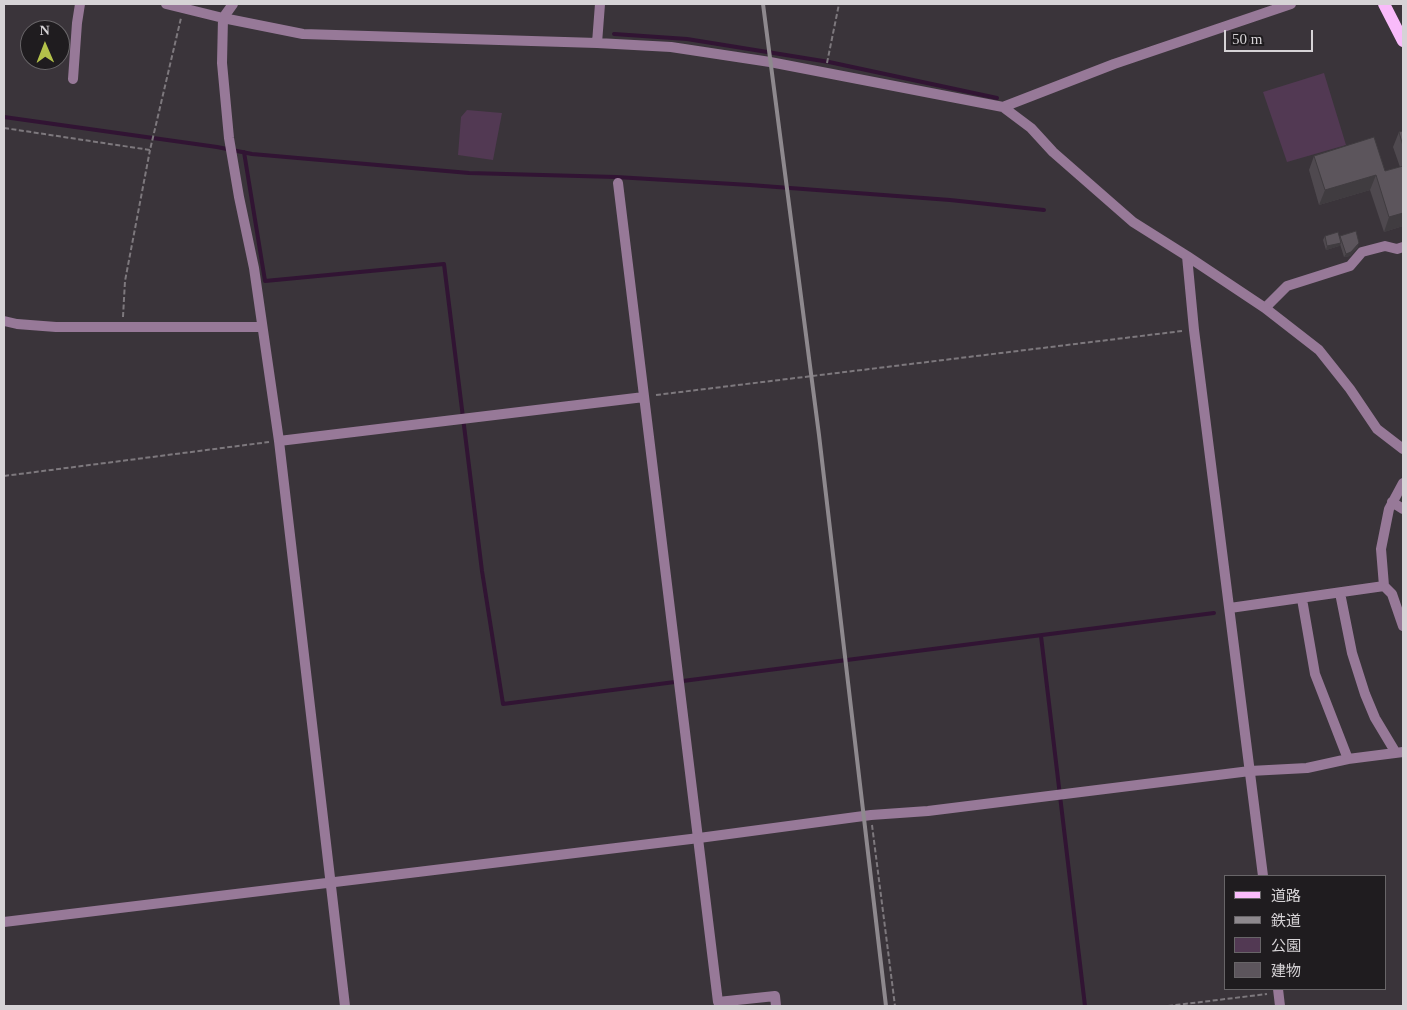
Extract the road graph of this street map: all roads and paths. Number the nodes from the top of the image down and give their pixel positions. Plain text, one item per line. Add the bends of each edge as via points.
1 (80, 4) edge
2 (166, 4) edge
3 (234, 4) edge
4 (600, 4) edge
5 (839, 4) edge
6 (1291, 4) edge
7 (1384, 4) edge
8 (183, 8) junction
9 (223, 18) junction
10 (1403, 41) edge
11 (597, 43) junction
12 (825, 73) junction
13 (73, 79) dead end
14 (1003, 106) junction
15 (4, 128) edge
16 (150, 150) junction
17 (618, 183) dead end
18 (1403, 247) edge
19 (1187, 256) junction
20 (1265, 308) junction
21 (4, 321) edge
22 (122, 327) junction
23 (261, 327) junction
24 (1194, 330) junction
25 (644, 397) junction
26 (279, 441) junction
27 (1403, 449) edge
28 (4, 476) edge
29 (1403, 483) edge
30 (1392, 502) junction
31 (1403, 509) edge
32 (1384, 586) junction
33 (1340, 593) junction
34 (1302, 599) junction
35 (1230, 608) junction
36 (1403, 626) edge
37 (1400, 752) edge
38 (1348, 759) junction
39 (1250, 770) junction
40 (871, 815) junction
41 (699, 838) junction
42 (1264, 875) edge
43 (330, 882) junction
44 (4, 922) edge
45 (1278, 991) edge
46 (345, 1006) edge
47 (776, 1006) edge
48 (896, 1006) edge
49 (1168, 1006) edge
50 (1280, 1006) edge

1 - 13 street
2 - 8 street
3 - 9 street
4 - 11 street
5 - 12 path
6 - 14 street via 1114,64
7 - 10 main road
8 - 9 street
8 - 16 path
9 - 11 street via 303,34
9 - 23 street via 222,63 229,138 254,268
11 - 12 street via 671,47
12 - 14 street
14 - 19 street via 1133,222
15 - 16 path
16 - 22 path via 125,281
17 - 25 street
18 - 20 street via 1385,246 1362,252 1350,266 1287,286
19 - 20 street
19 - 24 street
20 - 27 street via 1319,350 1377,429
21 - 22 street via 42,326
22 - 23 street
23 - 26 street
24 - 25 path
24 - 35 street
25 - 26 street
25 - 41 street
26 - 28 path
26 - 43 street
29 - 30 street
30 - 31 street
30 - 32 street via 1381,549
32 - 33 street
32 - 36 street via 1392,594
33 - 34 street
33 - 37 street via 1352,653 1365,694 1375,718
34 - 35 street
34 - 38 street via 1315,674
35 - 39 street
37 - 38 street
38 - 39 street via 1307,768
39 - 40 street via 928,811
39 - 42 street
40 - 41 street
40 - 48 path
41 - 43 street
41 - 47 street via 718,1002 775,996
43 - 44 street
43 - 46 street
45 - 49 path
45 - 50 street

